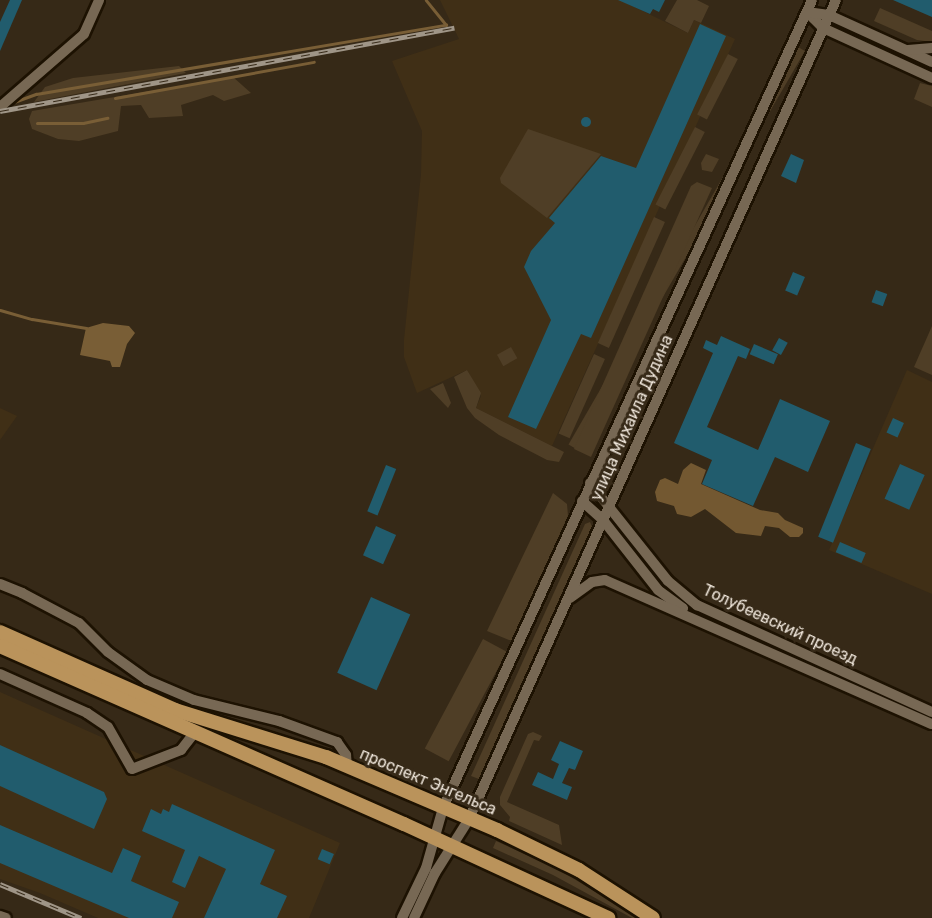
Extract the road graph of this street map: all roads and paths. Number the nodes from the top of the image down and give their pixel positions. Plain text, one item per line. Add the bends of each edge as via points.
1 (99, 0) edge
2 (812, 0) edge
3 (836, 0) edge
4 (807, 12) junction
5 (830, 15) junction
6 (823, 28) junction
7 (932, 48) edge
8 (906, 51) junction
9 (932, 62) edge
10 (932, 78) edge
11 (0, 107) edge
12 (590, 483) junction
13 (582, 501) junction
14 (609, 506) junction
15 (603, 520) junction
16 (0, 584) edge
17 (567, 600) junction
18 (706, 622) junction
19 (0, 632) edge
20 (0, 646) edge
21 (0, 674) edge
22 (932, 712) edge
23 (172, 715) junction
24 (932, 724) edge
25 (195, 732) junction
26 (347, 766) junction
27 (443, 808) junction
28 (469, 819) junction
29 (436, 839) junction
30 (451, 846) junction
31 (0, 916) edge
32 (6, 918) edge
33 (402, 918) edge
34 (414, 918) edge
35 (608, 918) edge
36 (653, 918) edge

1 - 11 street via 84,34
2 - 4 street, улица Михаила Дудина
3 - 5 street, улица Михаила Дудина
4 - 5 street
4 - 6 street
4 - 12 street, улица Михаила Дудина
5 - 6 street, улица Михаила Дудина
5 - 8 street
6 - 10 street
6 - 14 street, улица Михаила Дудина
7 - 8 street
8 - 9 street
12 - 13 street, улица Михаила Дудина
12 - 14 street, Толубеевский проезд
13 - 15 street, Толубеевский проезд
13 - 27 street, улица Михаила Дудина
14 - 15 street, улица Михаила Дудина
14 - 22 street, Толубеевский проезд via 668,581 698,605
15 - 17 street, улица Михаила Дудина
15 - 18 street, Толубеевский проезд via 658,590
16 - 26 street via 79,623 108,652 147,680 207,704 279,721 337,742 346,755
17 - 18 street, Толубеевский проезд via 592,582 605,580
17 - 28 street, улица Михаила Дудина
18 - 24 street, Толубеевский проезд
19 - 23 main road
20 - 23 main road
21 - 25 street via 87,713 108,727 132,769 181,750
23 - 25 main road
23 - 26 main road, проспект Энгельса
25 - 29 main road
26 - 27 main road, проспект Энгельса
27 - 28 main road, проспект Энгельса
27 - 29 street, улица Михаила Дудина
28 - 30 street, улица Михаила Дудина
28 - 36 main road, проспект Энгельса via 555,856
29 - 30 main road
29 - 33 street, улица Михаила Дудина
30 - 34 street, улица Михаила Дудина
30 - 35 main road
31 - 32 street

